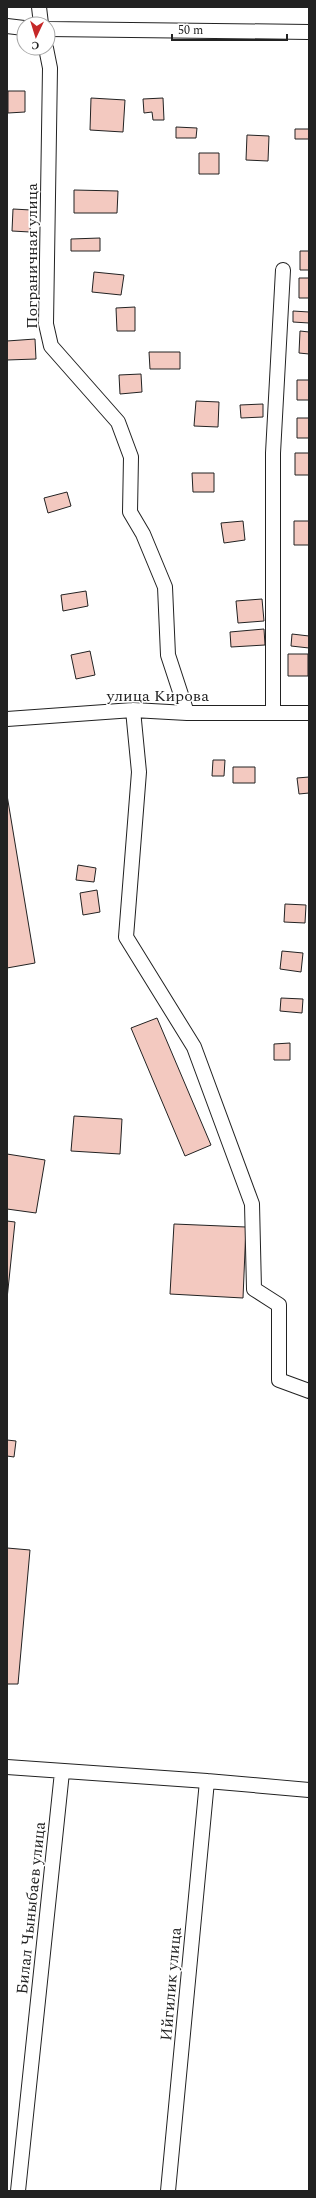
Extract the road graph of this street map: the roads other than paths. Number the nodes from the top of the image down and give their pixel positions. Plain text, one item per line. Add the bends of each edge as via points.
1 (56, 29) edge
2 (309, 32) edge
3 (48, 56) edge
4 (283, 270) dead end
5 (133, 710) junction
6 (187, 713) junction
7 (273, 713) junction
8 (309, 713) edge
9 (7, 719) edge
10 (309, 1391) edge
11 (7, 1767) edge
12 (62, 1772) junction
13 (207, 1781) junction
14 (309, 1790) edge
15 (18, 2191) edge
16 (168, 2191) edge

1 - 2 street
3 - 6 street, Пограничная улица via 50,68 46,324 51,346 118,422 131,457 130,512 143,534 165,587 168,655
4 - 7 street via 273,453
5 - 6 street, улица Кирова
5 - 9 street, улица Кирова
5 - 10 street via 139,772 126,937 194,1047 252,1204 254,1289 280,1305 279,1380
6 - 7 street, улица Кирова
7 - 8 street, улица Кирова
11 - 12 street
12 - 13 street
12 - 15 street, Билал Чыныбаев улица
13 - 14 street
13 - 16 street, Ийгилик улица

